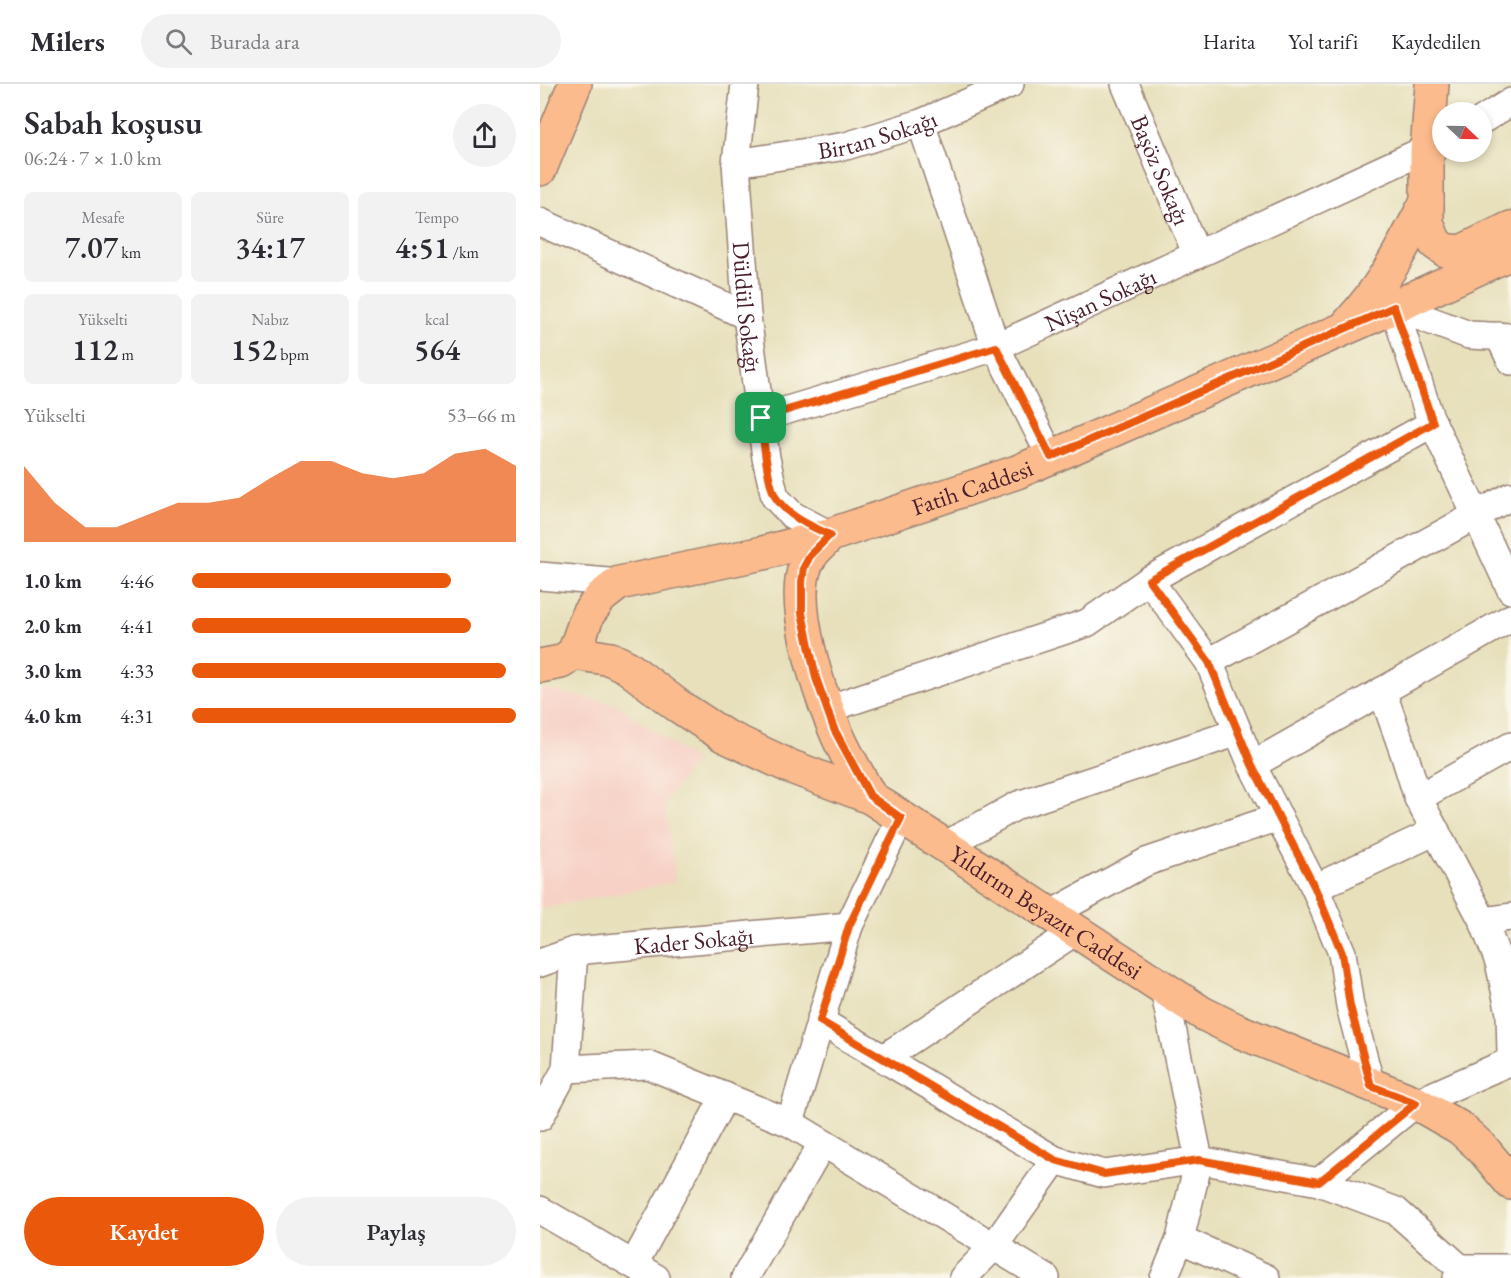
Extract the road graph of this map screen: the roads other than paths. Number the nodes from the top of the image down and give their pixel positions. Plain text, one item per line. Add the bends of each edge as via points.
1 (575, 84) edge
2 (745, 84) edge
3 (1010, 84) edge
4 (1125, 84) edge
5 (1432, 84) edge
6 (1433, 102) edge
7 (1511, 102) edge
8 (1492, 114) edge
9 (921, 123) junction
10 (1432, 147) edge
11 (1433, 162) edge
12 (736, 163) junction
13 (540, 169) edge
14 (1427, 201) junction
15 (540, 222) edge
16 (1511, 228) edge
17 (1461, 252) junction
18 (1511, 253) edge
19 (1197, 255) junction
20 (1394, 307) junction
21 (747, 316) junction
22 (1341, 330) junction
23 (1505, 337) edge
24 (996, 347) junction
25 (1511, 361) edge
26 (761, 418) junction
27 (1433, 423) junction
28 (1051, 457) junction
29 (1511, 496) edge
30 (1475, 516) junction
31 (830, 535) junction
32 (540, 576) edge
33 (1149, 580) junction
34 (619, 583) junction
35 (1511, 590) edge
36 (1511, 618) edge
37 (574, 652) junction
38 (1209, 662) junction
39 (540, 666) edge
40 (1382, 691) junction
41 (831, 719) junction
42 (1238, 732) junction
43 (1511, 746) edge
44 (1252, 765) junction
45 (789, 766) junction
46 (870, 796) junction
47 (1418, 798) junction
48 (1279, 817) junction
49 (901, 818) junction
50 (1436, 831) junction
51 (944, 846) junction
52 (1315, 888) junction
53 (1511, 916) edge
54 (1483, 921) junction
55 (1064, 922) junction
56 (849, 926) junction
57 (574, 951) junction
58 (540, 963) edge
59 (1164, 989) junction
60 (820, 1021) junction
61 (1511, 1054) edge
62 (885, 1057) junction
63 (1511, 1061) edge
64 (566, 1069) junction
65 (1371, 1086) junction
66 (724, 1096) junction
67 (1416, 1103) junction
68 (540, 1117) edge
69 (790, 1123) junction
70 (822, 1144) junction
71 (1055, 1160) junction
72 (1199, 1160) junction
73 (1319, 1182) junction
74 (1511, 1183) edge
75 (540, 1210) edge
76 (1180, 1239) junction
77 (994, 1246) junction
78 (1511, 1268) edge
79 (645, 1271) edge
80 (1459, 1273) edge
81 (745, 1278) edge
82 (963, 1278) edge
83 (1046, 1278) edge
84 (1164, 1278) edge
85 (1266, 1278) edge

1 - 13 main road
2 - 12 street, Düldül Sokağı
3 - 9 street, Birtan Sokağı
4 - 19 street, Başöz Sokağı
5 - 6 main road
7 - 8 street
9 - 12 street, Birtan Sokağı via 846,146
9 - 24 street
10 - 19 street, Nişan Sokağı
11 - 14 main road
12 - 21 street, Düldül Sokağı
14 - 17 main road via 1427,223 1436,243 1445,250
14 - 22 main road via 1387,275 1367,304
15 - 21 street
16 - 17 main road
17 - 20 main road via 1419,275
18 - 20 main road, Fatih Caddesi
19 - 24 street, Nişan Sokağı
20 - 22 main road, Fatih Caddesi
20 - 23 street via 1469,335
20 - 27 street
21 - 26 street, Düldül Sokağı
22 - 28 main road, Fatih Caddesi
23 - 25 street
24 - 26 street, Nişan Sokağı
24 - 28 street
26 - 31 street, Düldül Sokağı via 775,496 792,515
27 - 30 street
27 - 33 street
28 - 31 main road, Fatih Caddesi
29 - 30 street
30 - 35 street
30 - 38 street
31 - 34 main road, Fatih Caddesi
31 - 41 main road via 804,567 802,613 816,678
32 - 34 street, Fatih Caddesi
33 - 38 street
33 - 41 street via 1088,623
34 - 37 main road via 588,614
36 - 40 street
37 - 39 main road via 561,662
37 - 45 main road, Yıldırım Beyazıt Caddesi via 627,667 723,735
38 - 42 street
40 - 44 street
40 - 47 street
41 - 45 main road via 822,750
41 - 46 main road
42 - 44 street
42 - 51 street via 1018,806
43 - 47 street
44 - 48 street
45 - 46 main road, Yıldırım Beyazıt Caddesi
46 - 49 main road, Yıldırım Beyazıt Caddesi
47 - 50 street
48 - 52 street
48 - 55 street via 1146,862
49 - 51 main road, Yıldırım Beyazıt Caddesi
49 - 56 street
50 - 52 street
50 - 54 street
51 - 55 main road, Yıldırım Beyazıt Caddesi
52 - 65 street via 1342,953 1350,1006
53 - 54 street
54 - 61 street via 1499,962 1510,1013
55 - 59 main road, Yıldırım Beyazıt Caddesi
55 - 62 street
56 - 57 street, Kader Sokağı
56 - 60 street
57 - 58 street, Kader Sokağı
57 - 64 street
59 - 65 main road, Yıldırım Beyazıt Caddesi via 1236,1030
59 - 72 street
60 - 62 street
60 - 69 street
62 - 71 street
63 - 67 street
64 - 66 street via 648,1065
64 - 68 street
65 - 67 main road, Yıldırım Beyazıt Caddesi
66 - 69 street
66 - 79 street
67 - 73 street
67 - 74 main road, Yıldırım Beyazıt Caddesi via 1460,1128
69 - 70 street
70 - 77 street
70 - 81 street
71 - 72 street via 1104,1174
71 - 77 street
72 - 73 street
72 - 76 street
73 - 80 street via 1396,1211
75 - 79 street
76 - 84 street
76 - 85 street
77 - 82 street
77 - 83 street
78 - 80 street

